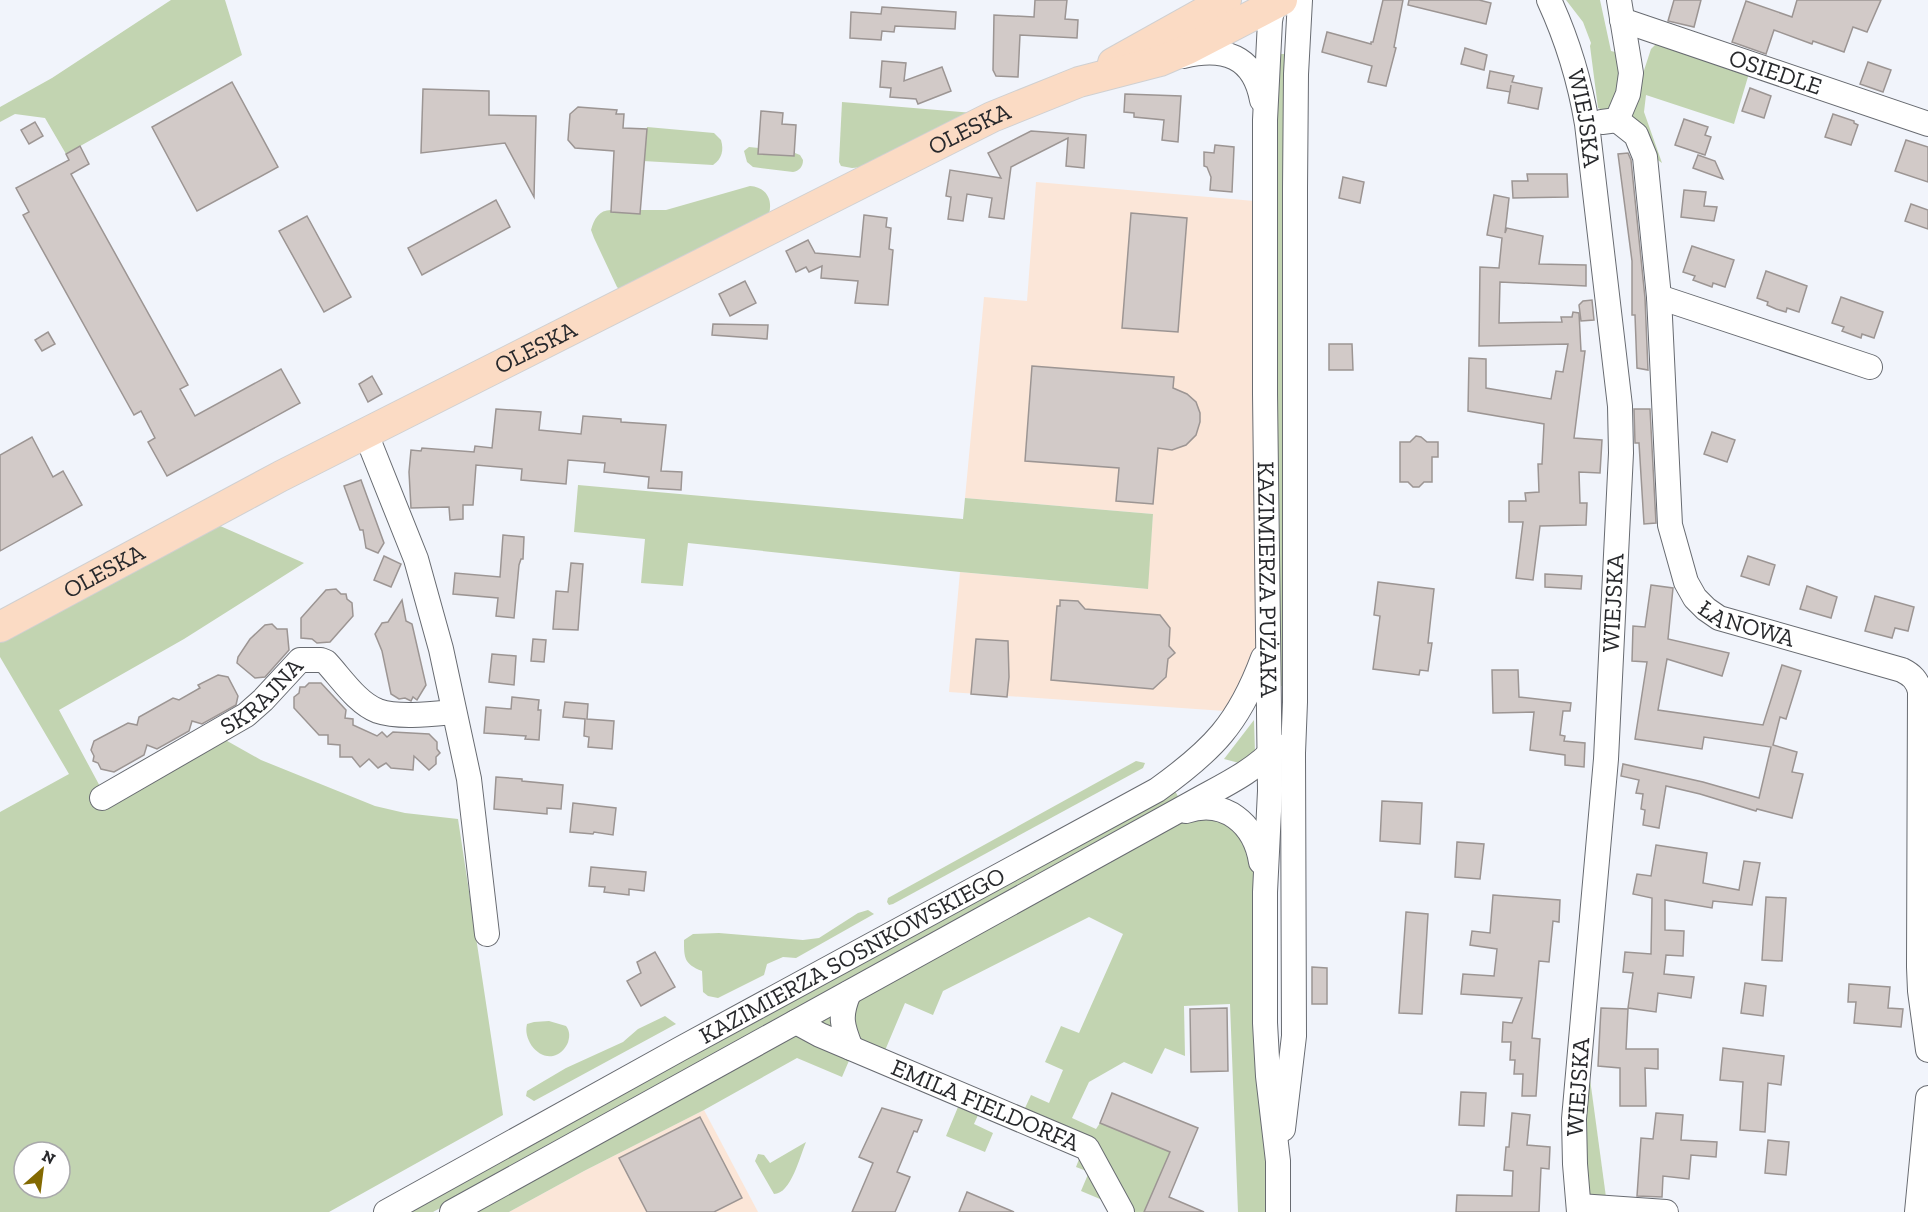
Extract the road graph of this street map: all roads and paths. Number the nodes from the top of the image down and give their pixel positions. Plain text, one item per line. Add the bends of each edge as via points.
1 (1226, 0) edge
2 (1549, 0) edge
3 (1282, 1) edge
4 (1621, 10) edge
5 (1160, 62) junction
6 (1079, 82) junction
7 (1265, 120) junction
8 (1617, 120) junction
9 (1587, 124) junction
10 (1928, 124) edge
11 (1659, 297) junction
12 (1870, 367) dead end
13 (366, 434) junction
14 (0, 627) edge
15 (1267, 647) junction
16 (1295, 702) junction
17 (453, 712) junction
18 (1269, 754) junction
19 (1248, 771) junction
20 (1270, 784) junction
21 (1157, 790) junction
22 (102, 798) dead end
23 (1167, 817) junction
24 (1293, 836) junction
25 (1265, 892) junction
26 (487, 934) dead end
27 (849, 993) junction
28 (796, 1022) junction
29 (851, 1048) junction
30 (1928, 1050) edge
31 (1928, 1098) edge
32 (1278, 1161) junction
33 (1579, 1209) edge
34 (386, 1212) edge
35 (452, 1212) edge
36 (1122, 1212) edge
37 (1278, 1212) edge
38 (1666, 1212) edge
39 (1917, 1212) edge

1 - 6 main road, OLESKA
2 - 9 street, WIEJSKA via 1570,56
3 - 5 main road, OLESKA
3 - 7 street, KAZIMIERZA PUŻAKA via 1269,29
3 - 16 street, KAZIMIERZA PUŻAKA via 1296,74
4 - 8 street, OSIEDLE via 1631,74
4 - 10 street, OSIEDLE
5 - 6 main road, OLESKA
5 - 7 street via 1199,52 1236,58 1255,77
6 - 13 main road, OLESKA via 992,117
7 - 15 street, KAZIMIERZA PUŻAKA
8 - 9 street
8 - 11 street, ŁANOWA via 1636,135 1645,157
9 - 33 street, WIEJSKA via 1620,406 1621,453 1606,759 1574,1119
11 - 12 street
11 - 30 street, ŁANOWA via 1670,525 1685,580 1695,598 1719,618 1902,670 1917,682 1919,967
13 - 14 main road, OLESKA
13 - 17 street via 416,559 441,649
15 - 18 street, KAZIMIERZA PUŻAKA
15 - 21 street, KAZIMIERZA SOSNKOWSKIEGO via 1250,693 1227,728 1208,751
16 - 18 street, KAZIMIERZA SOSNKOWSKIEGO via 1285,733
16 - 24 street, KAZIMIERZA PUŻAKA
17 - 22 street, SKRAJNA via 378,711 359,698 326,662 300,660 246,715
17 - 26 street via 469,779
18 - 19 street, KAZIMIERZA SOSNKOWSKIEGO
18 - 20 street, KAZIMIERZA PUŻAKA
19 - 20 street
19 - 21 street via 1213,771
19 - 23 street, KAZIMIERZA SOSNKOWSKIEGO
20 - 24 street via 1285,803
20 - 25 street, KAZIMIERZA PUŻAKA
21 - 34 street, KAZIMIERZA SOSNKOWSKIEGO
23 - 25 street via 1208,806 1241,821 1257,845
23 - 27 street, KAZIMIERZA SOSNKOWSKIEGO
24 - 32 street, KAZIMIERZA PUŻAKA via 1294,1036
25 - 32 street, KAZIMIERZA PUŻAKA via 1264,1023
27 - 28 street, KAZIMIERZA SOSNKOWSKIEGO
27 - 29 street via 842,1014
28 - 29 street, EMILA FIELDORFA
28 - 35 street, KAZIMIERZA SOSNKOWSKIEGO
29 - 36 street, EMILA FIELDORFA via 1087,1148
31 - 39 street
32 - 37 street, KAZIMIERZA PUŻAKA
33 - 38 street

